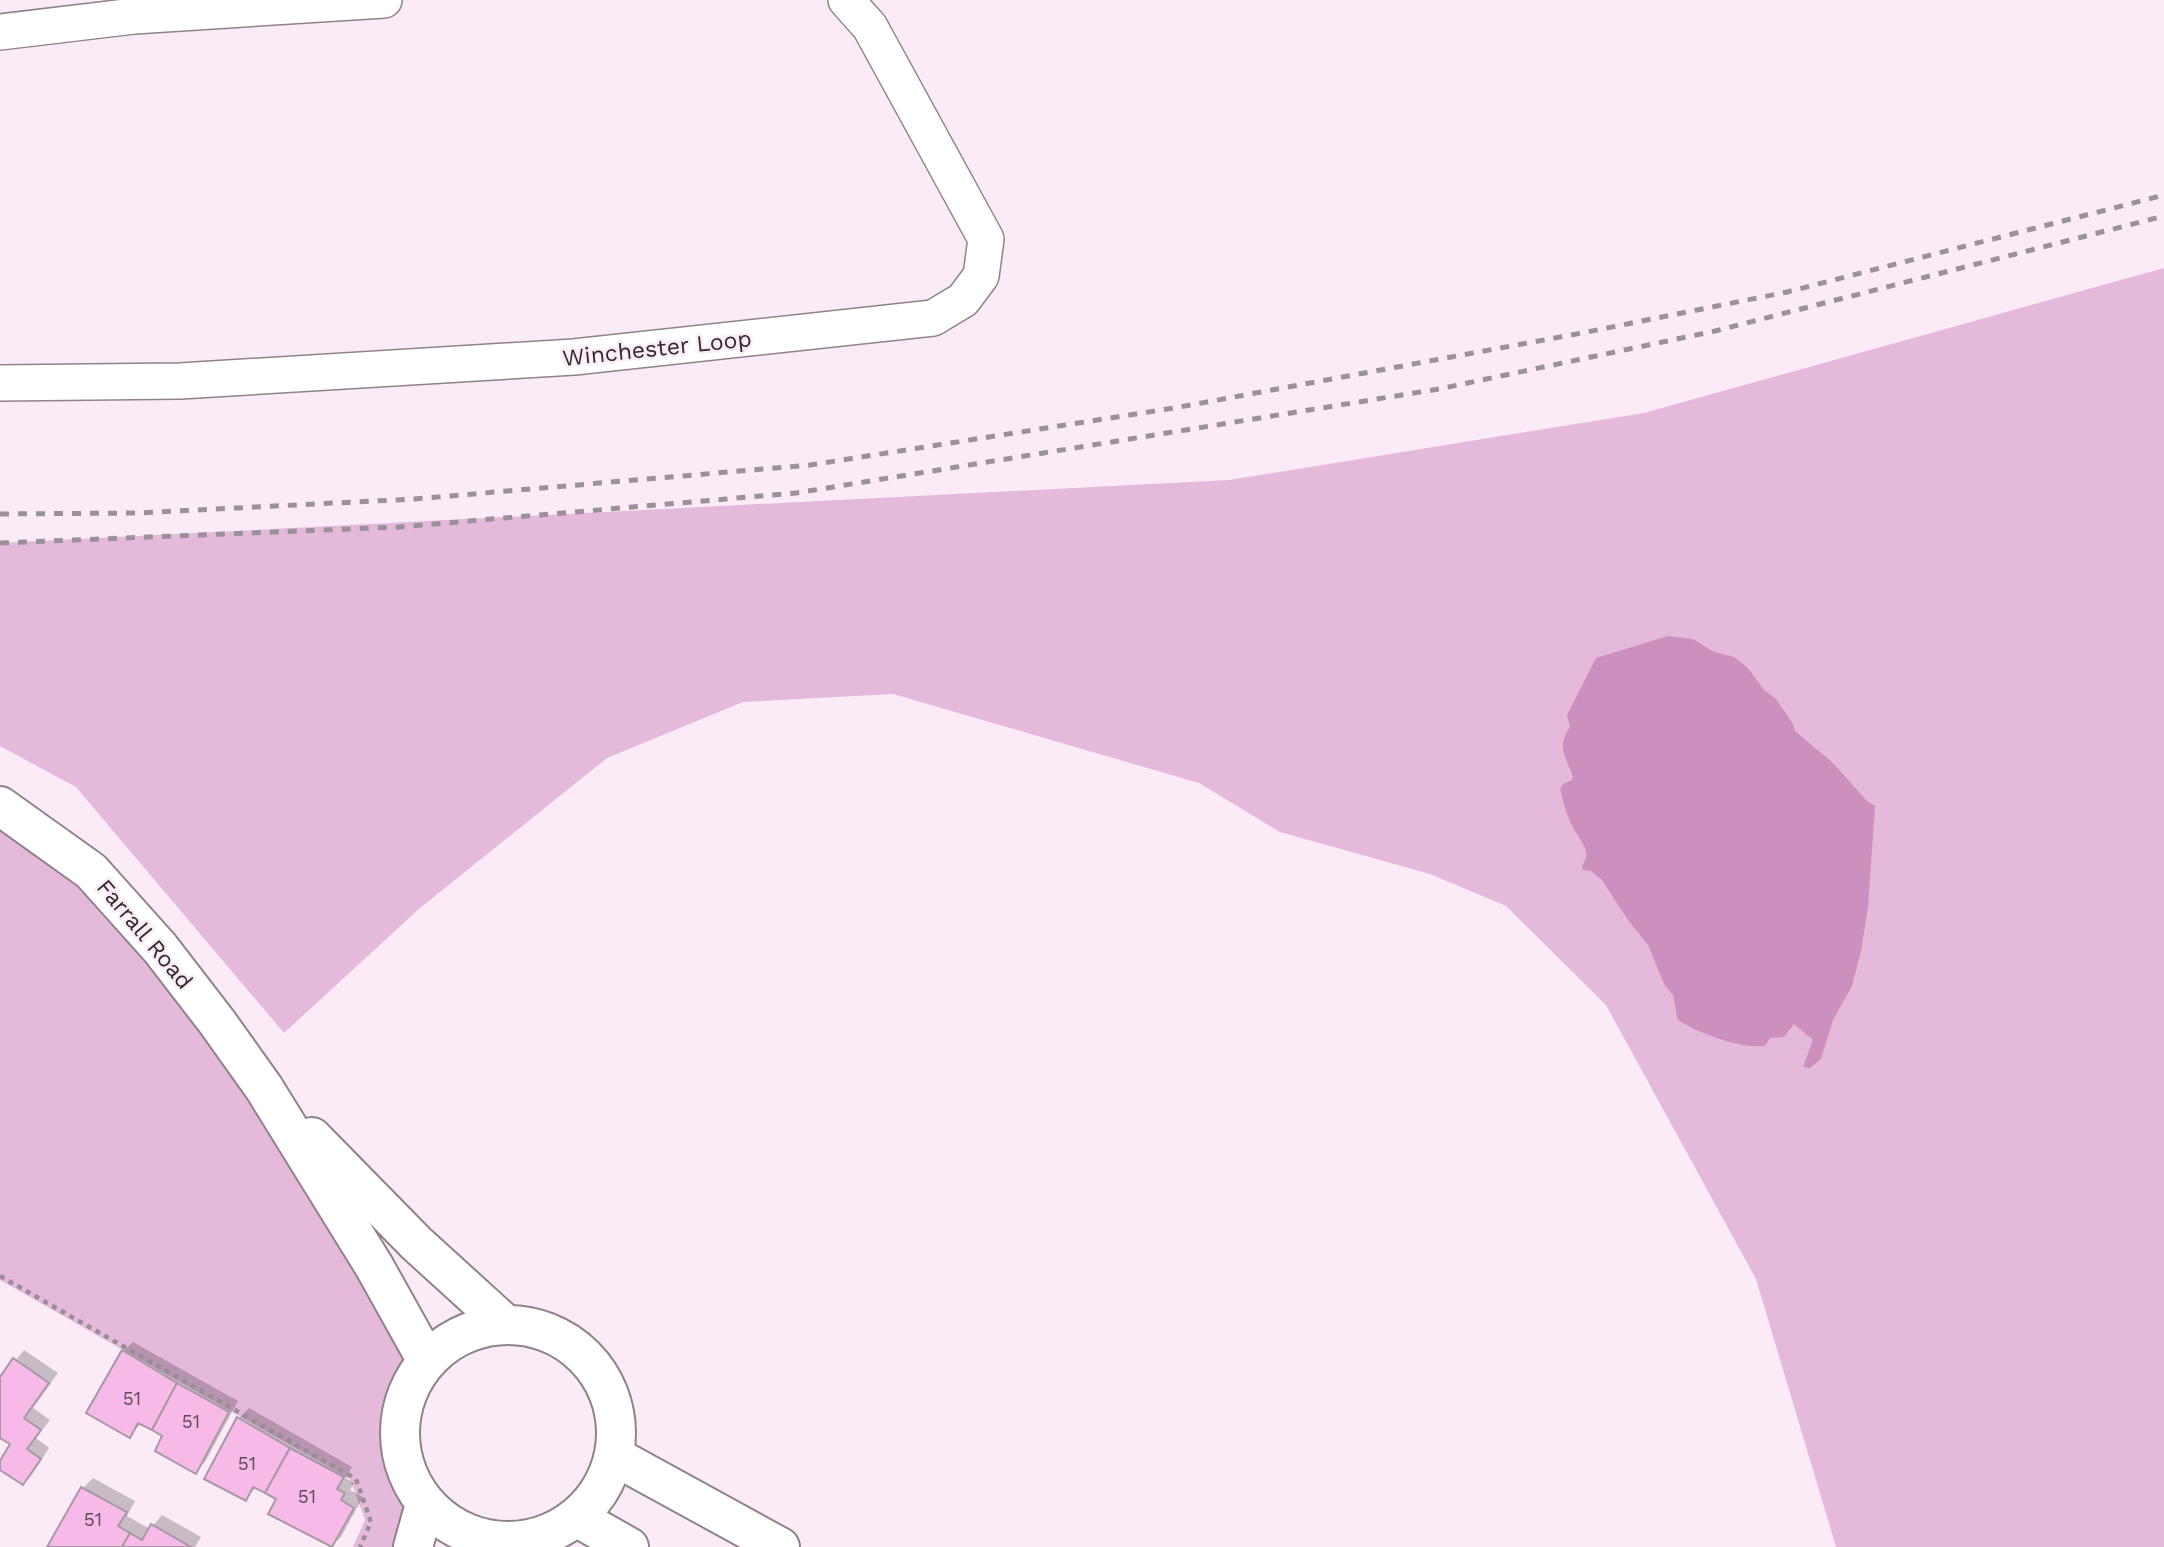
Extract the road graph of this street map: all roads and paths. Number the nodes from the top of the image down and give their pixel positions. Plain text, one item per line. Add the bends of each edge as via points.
1 (384, 0) edge
2 (846, 0) edge
3 (0, 32) edge
4 (0, 383) edge
5 (0, 806) edge
6 (264, 1088) junction
7 (0, 1276) edge
8 (505, 1324) junction
9 (427, 1361) junction
10 (614, 1455) junction
11 (425, 1504) junction
12 (576, 1517) junction
13 (498, 1544) edge
14 (360, 1547) edge
15 (413, 1547) edge
16 (629, 1547) edge
17 (780, 1547) edge

1 - 3 street via 134,16
2 - 4 street, Winchester Loop via 870,27 986,239 981,276 963,300 933,318 574,357 180,381
5 - 6 main road, Farrall Road via 91,871 160,948
6 - 8 main road, Farrall Road via 415,1243
6 - 9 main road, Farrall Road
7 - 14 path via 356,1479 370,1522
8 - 9 main road via 473,1330
8 - 10 main road via 538,1328 567,1341 594,1365 607,1387 616,1419
9 - 11 main road via 409,1389 401,1417 400,1448 409,1478
10 - 12 main road via 599,1492
10 - 17 main road
11 - 13 main road via 447,1523
11 - 15 main road
12 - 13 main road via 555,1532
12 - 16 main road

